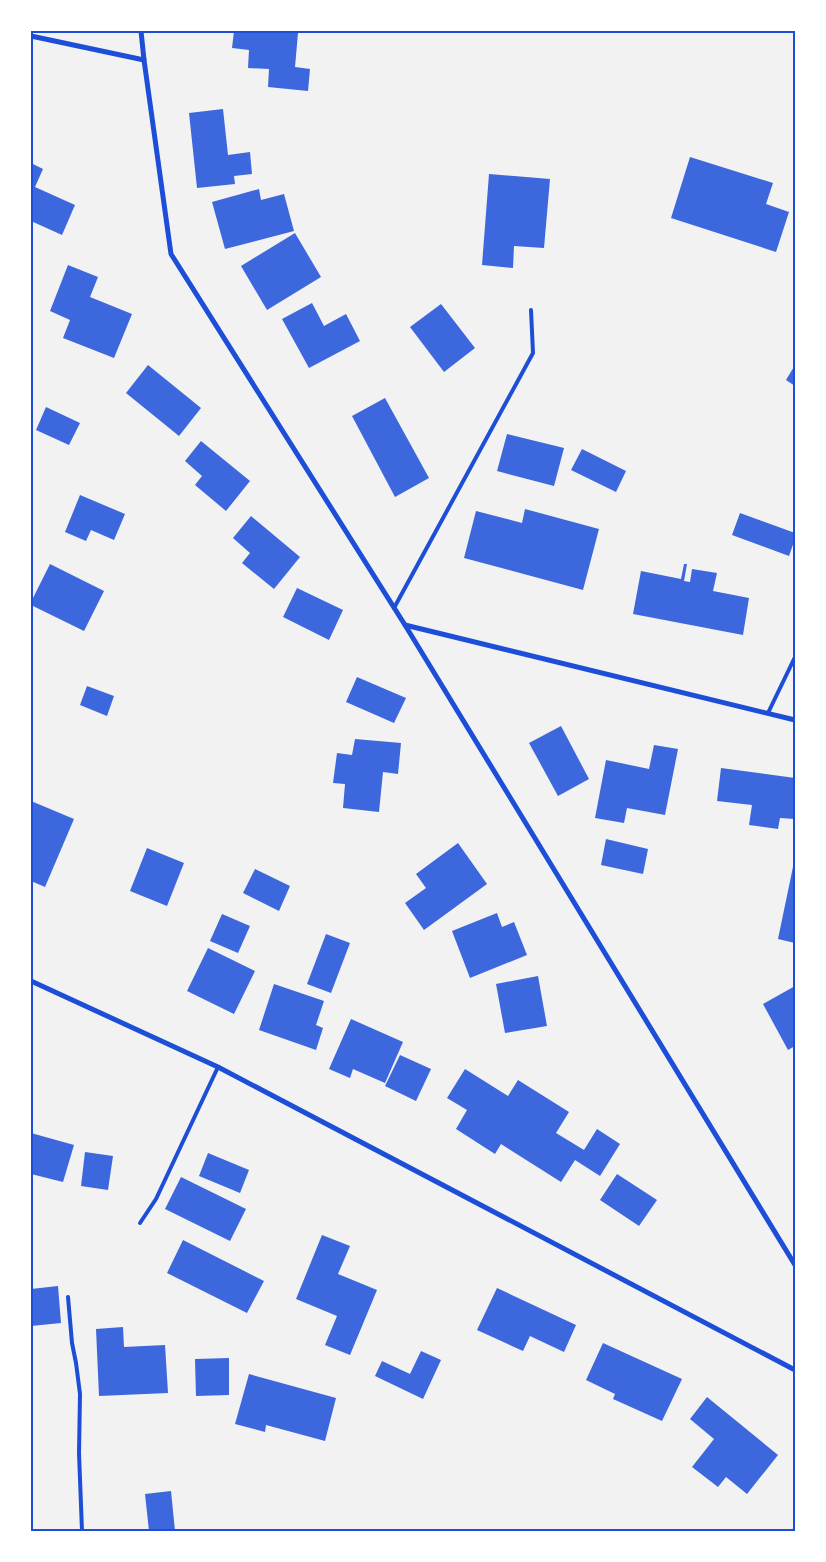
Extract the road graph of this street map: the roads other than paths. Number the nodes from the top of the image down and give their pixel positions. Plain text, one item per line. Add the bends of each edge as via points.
1 (141, 31) edge
2 (31, 36) edge
3 (144, 60) junction
4 (531, 310) dead end
5 (394, 608) junction
6 (405, 625) junction
7 (795, 656) edge
8 (768, 713) junction
9 (795, 720) edge
10 (31, 981) edge
11 (218, 1067) junction
12 (140, 1223) dead end
13 (795, 1265) edge
14 (68, 1297) dead end
15 (795, 1370) edge
16 (82, 1531) edge

1 - 3 street
2 - 3 street
3 - 5 street via 171,254
4 - 5 lane via 533,353
5 - 6 street
6 - 8 street
6 - 13 street
7 - 8 lane
8 - 9 street
10 - 11 street
11 - 12 lane via 156,1199
11 - 15 street
14 - 16 lane via 80,1394

